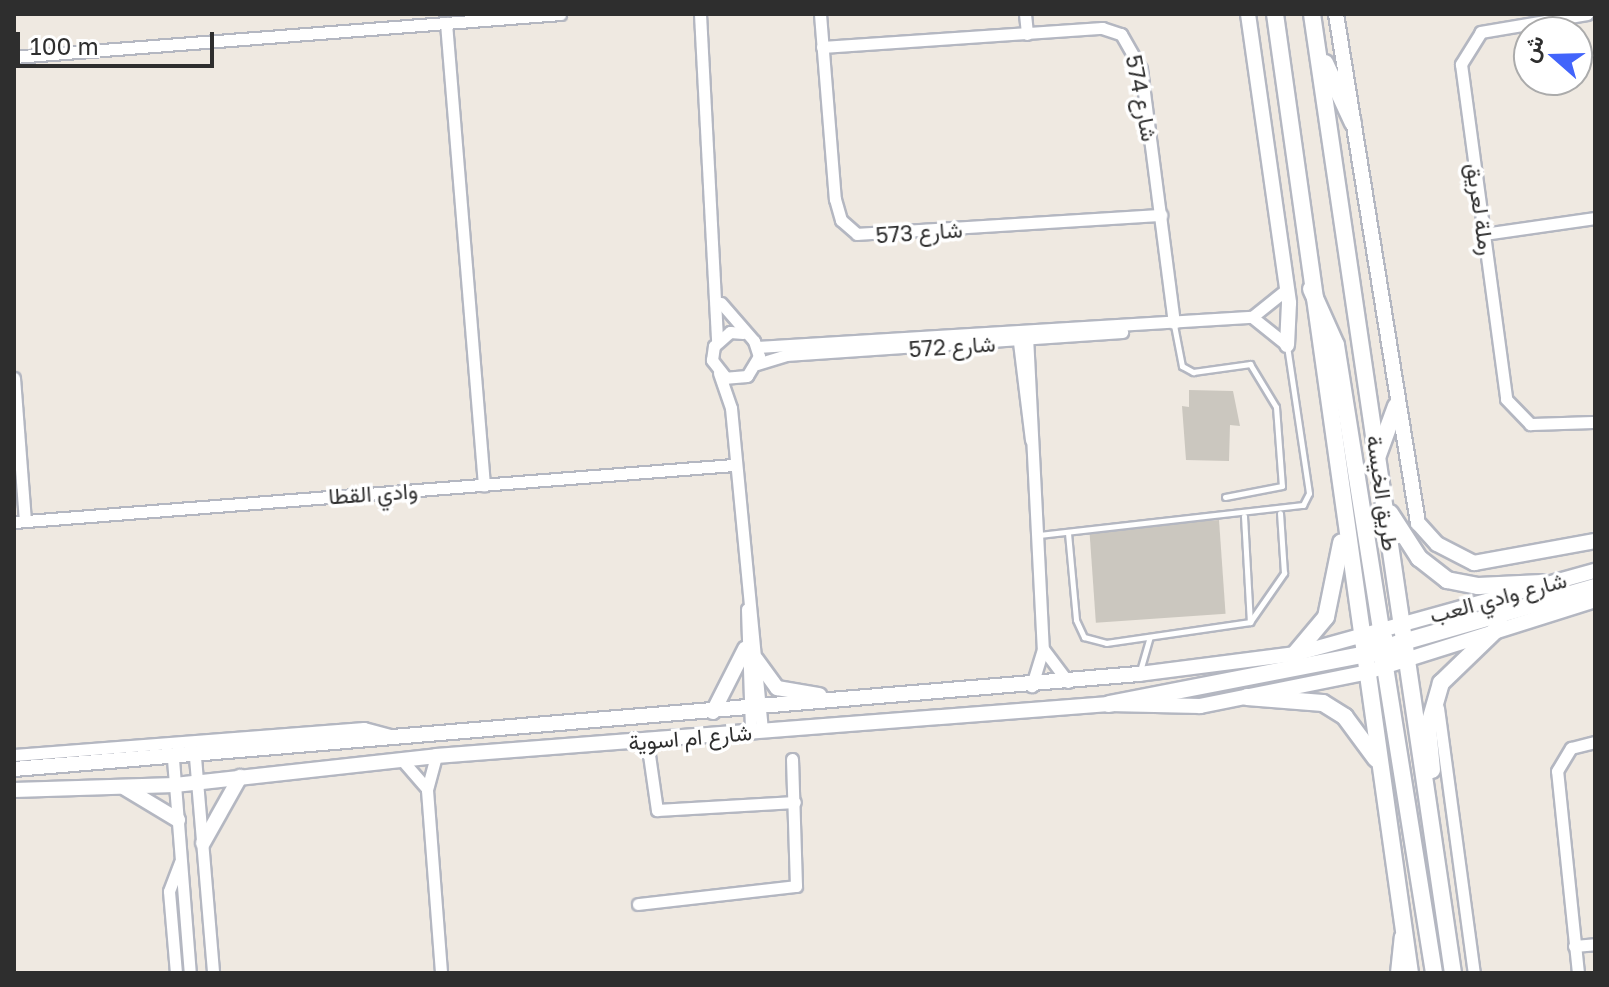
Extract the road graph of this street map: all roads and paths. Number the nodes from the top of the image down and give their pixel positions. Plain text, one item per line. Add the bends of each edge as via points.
1 (560, 14) edge
2 (700, 14) edge
3 (820, 14) edge
4 (1025, 14) edge
5 (1248, 14) edge
6 (1275, 14) edge
7 (1312, 14) edge
8 (1336, 14) edge
9 (1587, 14) edge
10 (446, 23) junction
11 (1027, 34) junction
12 (822, 47) junction
13 (1317, 47) junction
14 (14, 57) edge
15 (1353, 123) junction
16 (1161, 215) junction
17 (1595, 218) edge
18 (1484, 234) junction
19 (1287, 289) junction
20 (1311, 289) junction
21 (720, 299) junction
22 (1252, 317) junction
23 (1174, 323) junction
24 (743, 333) junction
25 (1022, 336) junction
26 (717, 340) junction
27 (1287, 345) junction
28 (757, 347) junction
29 (757, 364) junction
30 (719, 373) junction
31 (14, 378) edge
32 (743, 378) junction
33 (1396, 406) junction
34 (731, 408) junction
35 (1595, 422) edge
36 (1377, 457) junction
37 (733, 465) junction
38 (484, 485) junction
39 (1225, 497) dead end
40 (1385, 505) junction
41 (1280, 513) junction
42 (1244, 516) junction
43 (19, 521) edge
44 (1344, 530) junction
45 (1068, 533) junction
46 (1034, 535) junction
47 (1595, 541) edge
48 (1595, 571) edge
49 (1542, 583) junction
50 (1595, 587) edge
51 (1595, 600) edge
52 (1250, 622) junction
53 (1402, 624) junction
54 (1501, 625) junction
55 (1150, 637) junction
56 (1359, 637) junction
57 (1404, 641) junction
58 (1043, 649) junction
59 (1383, 649) junction
60 (751, 654) junction
61 (1295, 654) junction
62 (1362, 656) junction
63 (1406, 660) junction
64 (1364, 673) junction
65 (1139, 674) junction
66 (1068, 682) junction
67 (1032, 687) junction
68 (1437, 690) junction
69 (1247, 697) junction
70 (859, 701) junction
71 (1109, 704) junction
72 (755, 709) junction
73 (713, 712) junction
74 (757, 731) junction
75 (401, 739) junction
76 (642, 741) junction
77 (1595, 742) edge
78 (14, 755) edge
79 (436, 756) junction
80 (195, 757) junction
81 (173, 759) junction
82 (792, 759) dead end
83 (402, 760) junction
84 (1377, 761) junction
85 (14, 769) edge
86 (240, 777) junction
87 (197, 782) junction
88 (175, 785) junction
89 (121, 787) junction
90 (14, 790) edge
91 (427, 790) junction
92 (795, 802) junction
93 (178, 820) junction
94 (1430, 831) junction
95 (203, 843) junction
96 (181, 861) junction
97 (638, 904) dead end
98 (1403, 929) junction
99 (1595, 944) edge
100 (1574, 946) junction
101 (216, 970) edge
102 (176, 973) edge
103 (190, 973) edge
104 (441, 973) edge
105 (1398, 973) edge
106 (1410, 973) edge
107 (1434, 973) edge
108 (1453, 973) edge
109 (1474, 973) edge
110 (1578, 973) edge

1 - 10 street
2 - 21 street
3 - 12 street, شارع 573
4 - 11 street
5 - 19 street
6 - 20 main road, طريق الخيسة
7 - 13 main road, طريق الخيسة
8 - 15 street, طريق الخيسة
9 - 18 street, رملة لعريق via 1490,28 1463,54
10 - 14 street
10 - 38 street
11 - 12 street, شارع 574
11 - 16 street, شارع 574 via 1102,28 1135,49
12 - 16 street, شارع 573 via 835,199 841,220 857,234
13 - 15 main road
13 - 36 main road, طريق الخيسة
15 - 33 street, طريق الخيسة
16 - 23 street, شارع 574
17 - 18 street
18 - 35 street, رملة لعريق via 1511,410 1542,427
19 - 22 street
19 - 27 street
20 - 44 main road, طريق الخيسة
20 - 59 main road via 1336,345
21 - 24 street
21 - 26 street
22 - 23 street, شارع 572
22 - 27 street
23 - 25 street, شارع 572
23 - 39 lane via 1182,366 1250,364 1276,407 1285,481 1273,492
24 - 26 street
24 - 28 street
25 - 28 street, شارع 572
25 - 29 street, شارع 572 via 786,355
25 - 46 street
26 - 30 street via 712,360
27 - 41 lane via 1309,493 1298,510
28 - 29 street
29 - 32 street
30 - 32 street
30 - 34 street
31 - 43 street
32 - 34 street
33 - 36 main road
33 - 47 street, طريق الخيسة via 1413,513 1437,544 1474,563 1498,563
34 - 37 street
36 - 40 main road, طريق الخيسة
37 - 38 street, وادي القطا
37 - 60 street
38 - 43 street, وادي القطا
40 - 49 main road via 1419,558 1447,580 1478,586
40 - 53 main road, طريق الخيسة
41 - 42 lane
41 - 52 lane via 1284,573
42 - 45 lane
42 - 52 lane
44 - 56 main road, طريق الخيسة
44 - 61 main road via 1326,617
45 - 46 lane
45 - 55 lane via 1084,637 1106,643
46 - 58 street
48 - 49 street, شارع وادي العب
49 - 53 street, شارع وادي العب
50 - 57 main road
51 - 54 street, شارع وادي العب
52 - 55 lane
53 - 57 main road, طريق الخيسة
53 - 59 main road
54 - 63 street, شارع وادي العب
54 - 68 main road via 1459,659
55 - 65 lane
56 - 59 main road
56 - 61 street, شارع ام اسوية
56 - 62 main road, طريق الخيسة
57 - 59 main road
57 - 63 main road, طريق الخيسة
58 - 66 street
58 - 67 street
59 - 62 main road
59 - 63 main road
59 - 64 main road
59 - 107 main road
60 - 70 street via 785,692
60 - 72 street
60 - 73 street
61 - 65 street, شارع ام اسوية
62 - 64 main road, طريق الخيسة
62 - 71 main road
63 - 94 main road, طريق الخيسة
64 - 69 street, شارع ام اسوية
64 - 84 main road, طريق الخيسة
65 - 66 street, شارع ام اسوية
66 - 67 street, شارع ام اسوية
67 - 70 street, شارع ام اسوية
68 - 94 main road via 1428,728
68 - 109 street
69 - 71 street, شارع ام اسوية via 1177,708
69 - 84 main road via 1323,703 1345,717
70 - 72 street, شارع ام اسوية
71 - 74 street, شارع ام اسوية
72 - 73 street, شارع ام اسوية
72 - 74 street
73 - 75 street, شارع ام اسوية
74 - 76 street, شارع ام اسوية
75 - 78 street via 364,728
75 - 80 street, شارع ام اسوية
76 - 79 street, شارع ام اسوية
76 - 92 street via 651,802 660,811
77 - 100 street via 1571,748 1557,771
79 - 83 street, شارع ام اسوية
79 - 91 street
80 - 81 street, شارع ام اسوية
80 - 87 street
81 - 85 street, شارع ام اسوية
81 - 88 street
82 - 92 street
83 - 86 street, شارع ام اسوية
83 - 91 street
84 - 98 main road, طريق الخيسة
86 - 87 street, شارع ام اسوية
86 - 95 street
87 - 88 street, شارع ام اسوية
87 - 95 street
88 - 89 street, شارع ام اسوية
88 - 93 street
89 - 90 street, شارع ام اسوية
89 - 93 street
91 - 104 street
92 - 97 street via 800,876 793,889
93 - 96 street
94 - 108 main road, طريق الخيسة
95 - 101 street
96 - 102 street via 169,891
96 - 103 street
98 - 105 street, طريق الخيسة
98 - 106 main road, طريق الخيسة
99 - 100 street
100 - 110 street

